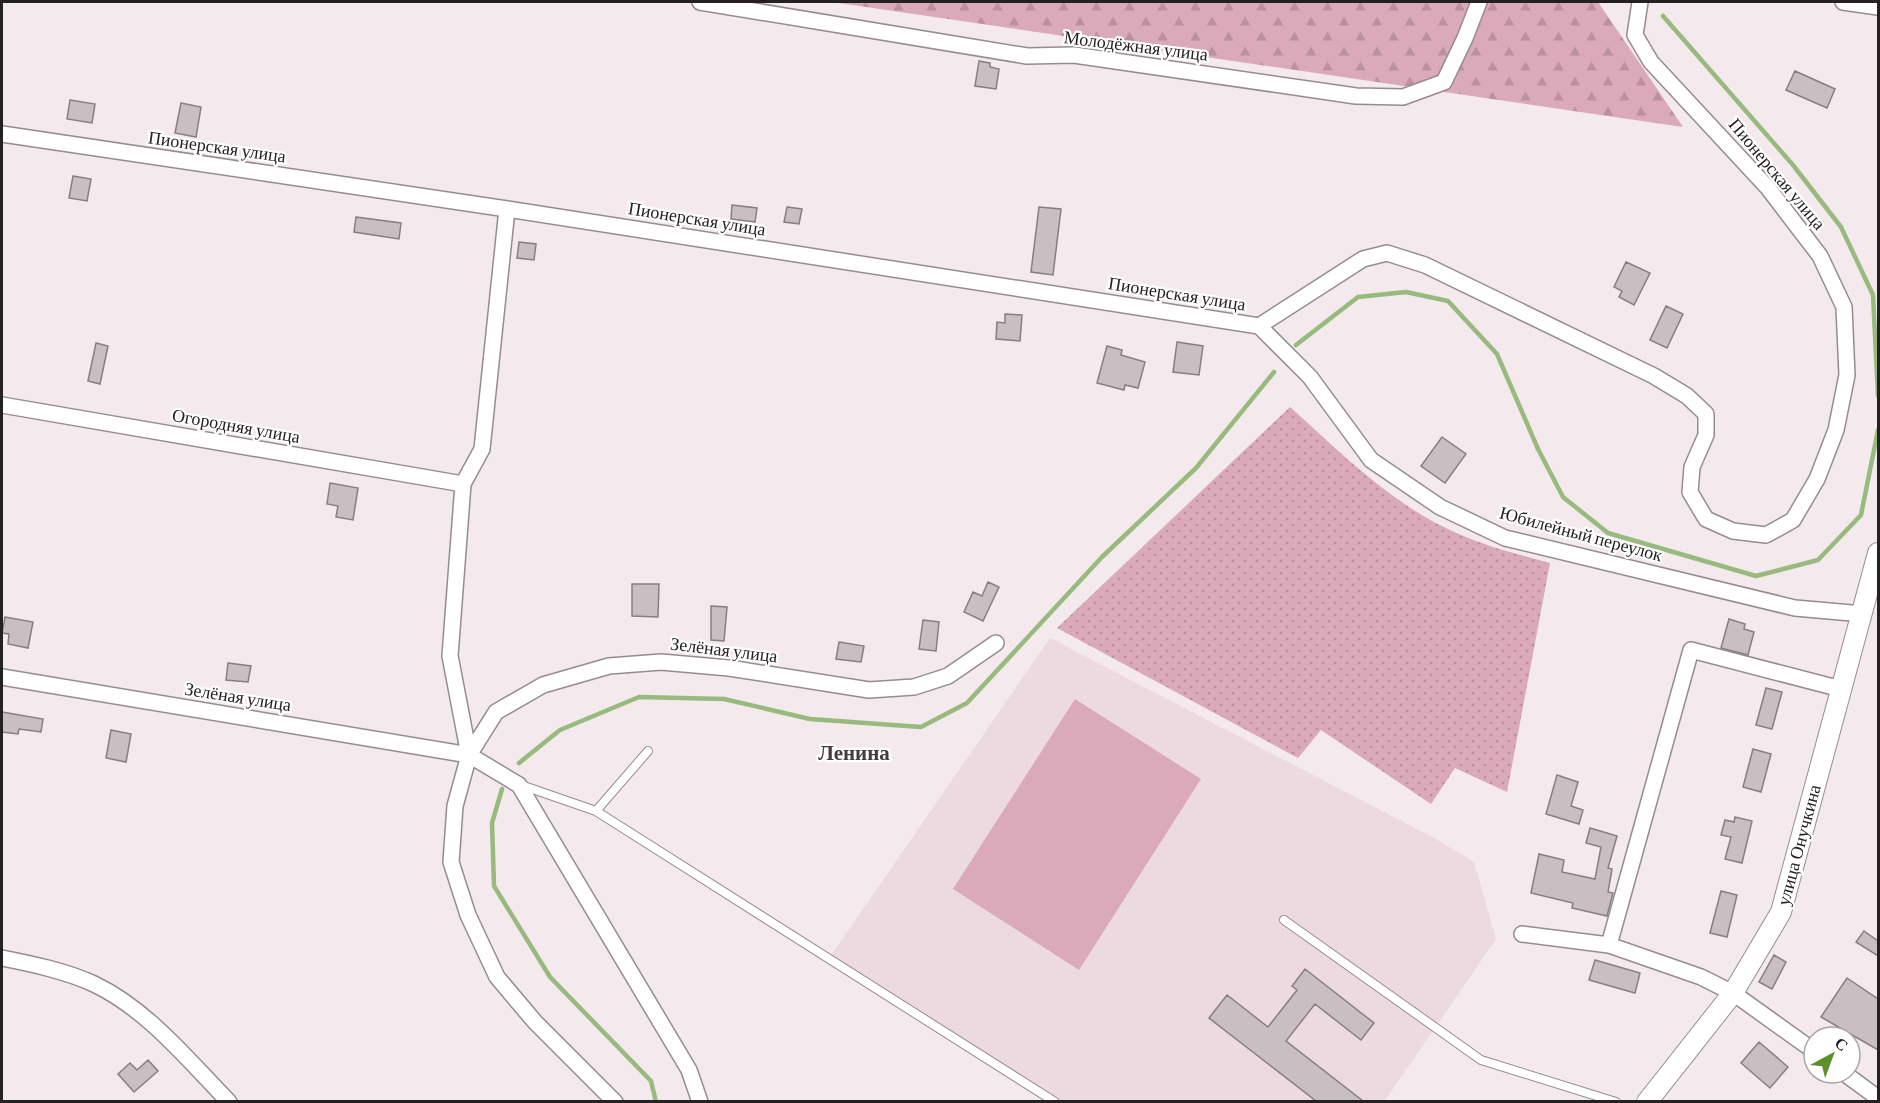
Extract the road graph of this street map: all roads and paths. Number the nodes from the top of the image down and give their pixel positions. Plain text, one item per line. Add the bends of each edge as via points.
1 (700, 2) edge
2 (1479, 2) edge
3 (1640, 2) edge
4 (1843, 2) edge
5 (1878, 8) edge
6 (2, 134) edge
7 (507, 209) junction
8 (1259, 326) junction
9 (2, 405) edge
10 (463, 484) junction
11 (1878, 553) edge
12 (1863, 614) junction
13 (996, 643) dead end
14 (2, 677) edge
15 (1841, 689) junction
16 (648, 751) dead end
17 (468, 755) junction
18 (519, 784) junction
19 (596, 811) junction
20 (1284, 920) dead end
21 (1522, 934) dead end
22 (1609, 945) junction
23 (2, 958) edge
24 (1734, 993) junction
25 (1802, 1042) edge
26 (1860, 1085) edge
27 (1878, 1098) edge
28 (229, 1101) edge
29 (615, 1101) edge
30 (700, 1101) edge
31 (1055, 1101) edge
32 (1616, 1101) edge
33 (1647, 1101) edge

1 - 2 street, Молодёжная улица via 1027,56 1074,55 1356,96 1402,97 1444,82
3 - 8 street, Пионерская улица via 1635,35 1651,62 1768,188 1820,256 1844,307 1847,375 1836,430 1817,479 1793,520 1766,535 1733,531 1706,519 1690,492 1692,467 1706,435 1706,414 1687,396 1654,376 1425,265 1388,253 1363,259
4 - 5 street
6 - 7 street, Пионерская улица
7 - 8 street, Пионерская улица
7 - 10 street via 482,449
8 - 12 street, Юбилейный переулок via 1310,377 1371,460 1440,507 1505,538 1795,608
9 - 10 street, Огородняя улица
10 - 17 street via 450,656
11 - 12 street, улица Онучкина
12 - 15 street, улица Онучкина
13 - 17 street, Зелёная улица via 948,676 914,687 869,690 729,668 661,662 609,666 543,685 496,712
14 - 17 street, Зелёная улица
15 - 22 street via 1691,650
15 - 24 street, улица Онучкина via 1781,912
16 - 19 lane
17 - 18 street, Зелёная улица
17 - 29 street, Зелёная улица via 455,806 451,862 468,915 497,977 535,1022
18 - 19 lane
18 - 30 street, Зелёная улица via 689,1070
19 - 31 lane
20 - 32 lane via 1481,1060
21 - 22 street
22 - 24 street via 1701,977
23 - 28 street via 61,972 95,985 141,1015
24 - 25 street
24 - 33 street, улица Онучкина
26 - 27 street

